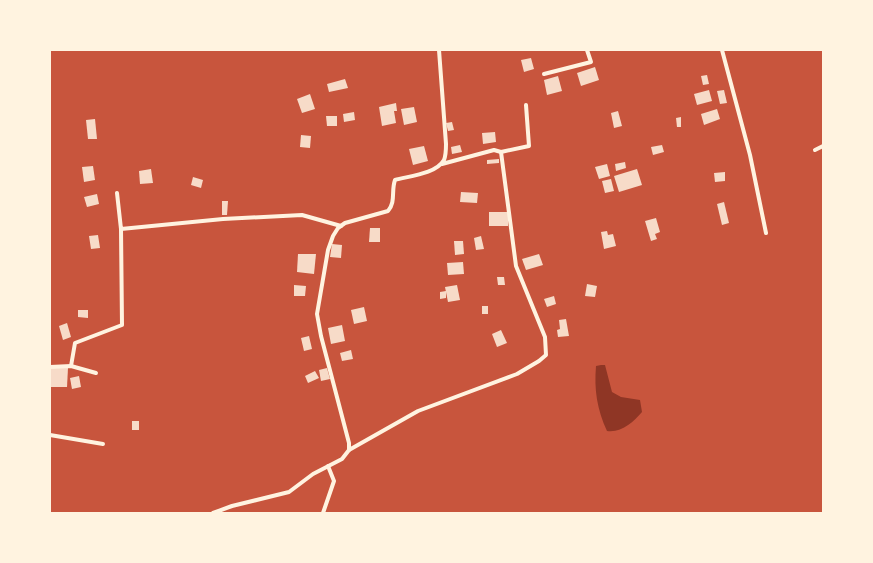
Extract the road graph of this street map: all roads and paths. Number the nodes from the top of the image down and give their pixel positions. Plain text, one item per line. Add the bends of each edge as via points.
1 (438, 50) edge
2 (587, 50) edge
3 (722, 50) edge
4 (544, 74) dead end
5 (526, 105) dead end
6 (823, 146) edge
7 (815, 150) dead end
8 (501, 152) junction
9 (441, 164) junction
10 (117, 193) dead end
11 (341, 226) junction
12 (121, 230) junction
13 (766, 233) dead end
14 (71, 366) junction
15 (50, 367) edge
16 (96, 373) dead end
17 (50, 435) edge
18 (103, 444) dead end
19 (349, 450) junction
20 (328, 466) junction
21 (214, 513) edge
22 (323, 513) edge

1 - 9 street via 446,144
2 - 4 street via 591,62
3 - 13 street via 750,155
5 - 8 street via 529,146
6 - 7 street
8 - 9 street via 494,150
8 - 19 street via 516,266 546,337 546,355 517,374 418,411
9 - 11 street via 432,170 395,180 392,206 388,211
10 - 12 street
11 - 12 street via 302,215 223,219
11 - 19 street via 332,236 328,250 318,321
12 - 14 street via 122,326 75,344
14 - 15 street
14 - 16 street
17 - 18 street
19 - 20 street via 342,459
20 - 21 street via 288,492
20 - 22 street via 334,481

